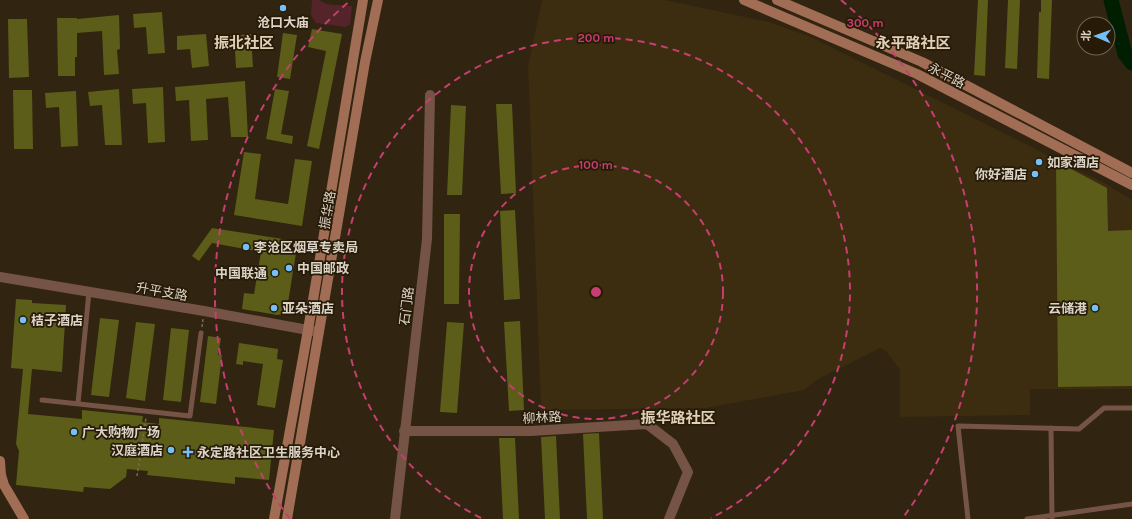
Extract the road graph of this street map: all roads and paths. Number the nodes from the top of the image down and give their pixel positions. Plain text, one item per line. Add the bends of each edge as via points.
1 (363, 0) edge
2 (378, 0) edge
3 (745, 0) edge
4 (777, 0) edge
5 (430, 95) dead end
6 (1132, 173) edge
7 (1132, 185) edge
8 (0, 277) edge
9 (89, 292) junction
10 (204, 311) junction
11 (308, 330) junction
12 (319, 332) junction
13 (201, 333) joint
14 (42, 400) dead end
15 (78, 403) junction
16 (1132, 408) edge
17 (146, 411) junction
18 (1051, 428) junction
19 (404, 431) junction
20 (0, 461) edge
21 (137, 476) dead end
22 (1132, 504) edge
23 (1051, 517) edge
24 (24, 519) edge
25 (274, 519) edge
26 (287, 519) edge
27 (395, 519) edge
28 (669, 519) edge
29 (968, 519) edge
30 (1027, 519) edge

1 - 11 main road, 振华路
2 - 12 main road, 振华路
3 - 7 main road, 永平路 via 917,74
4 - 6 main road, 永平路 via 922,62
5 - 19 street, 石门路 via 427,239
8 - 9 street, 升平支路
9 - 10 street, 升平支路
9 - 15 lane
10 - 11 street, 升平支路
10 - 13 path
11 - 12 street, 升平支路
11 - 25 main road, 振华路
12 - 26 main road, 振华路
13 - 17 lane via 190,416
14 - 15 lane
15 - 17 lane
16 - 18 lane via 1104,408 1079,429
17 - 21 path
18 - 23 lane
18 - 29 lane via 958,426
19 - 27 street, 石门路
19 - 28 street, 柳林路 via 531,431 646,424 673,444 688,472
20 - 24 main road via 4,485
22 - 23 lane
23 - 30 lane

